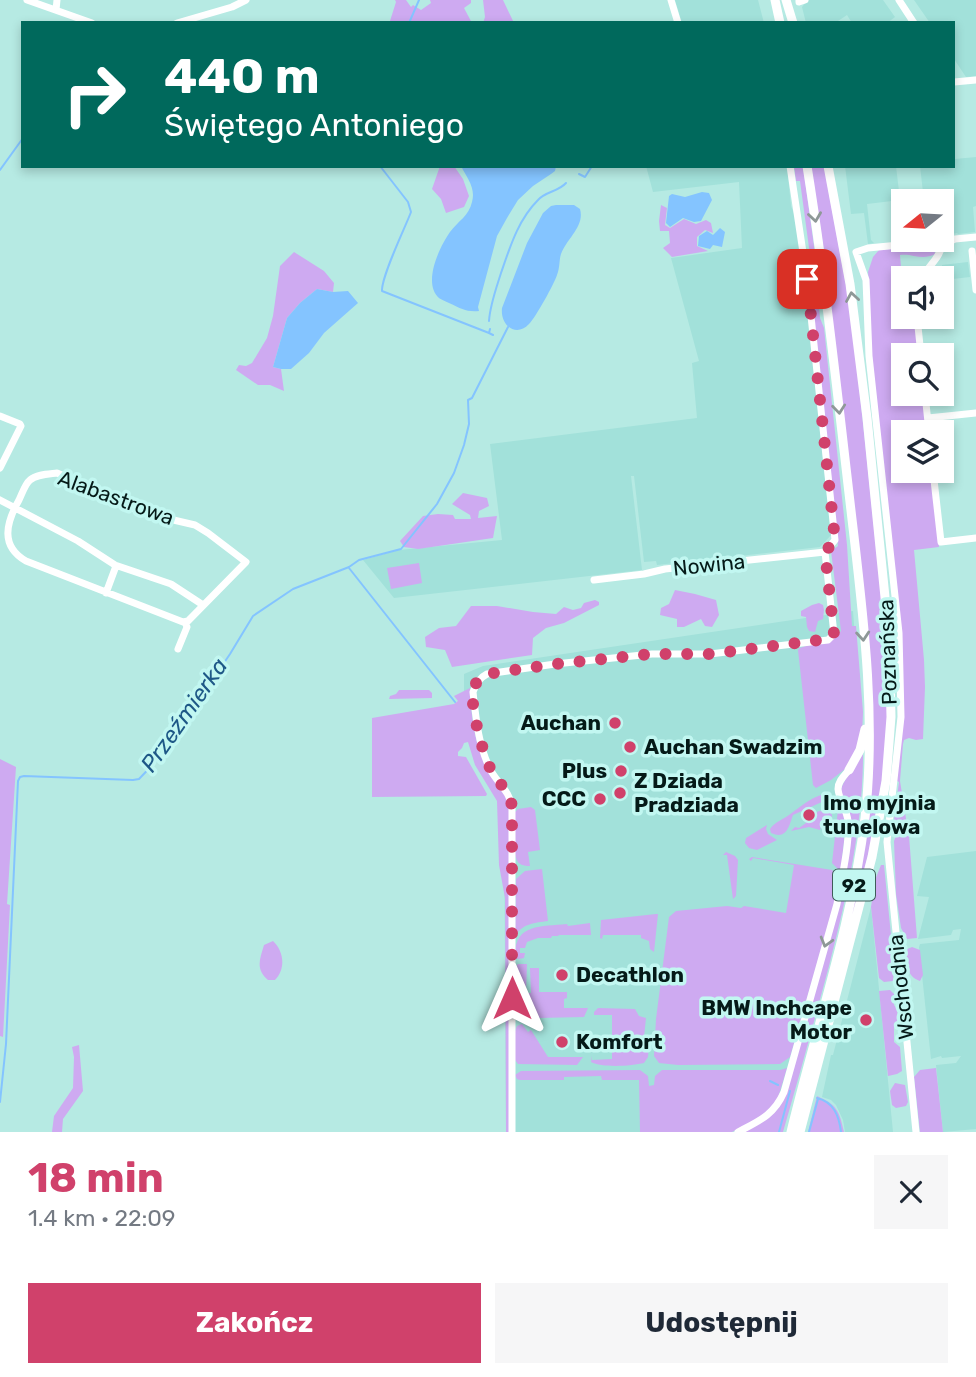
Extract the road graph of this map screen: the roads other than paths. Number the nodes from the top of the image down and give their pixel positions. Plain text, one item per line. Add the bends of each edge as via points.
1 (27, 0) edge
2 (57, 0) edge
3 (246, 0) edge
4 (671, 0) edge
5 (775, 0) edge
6 (786, 0) edge
7 (899, 0) edge
8 (56, 10) junction
9 (86, 21) edge
10 (184, 21) edge
11 (677, 21) edge
12 (780, 21) edge
13 (792, 21) edge
14 (913, 21) edge
15 (976, 80) edge
16 (955, 82) edge
17 (790, 168) edge
18 (807, 168) edge
19 (828, 168) edge
20 (976, 237) edge
21 (954, 239) edge
22 (891, 246) edge
23 (972, 251) dead end
24 (941, 252) edge
25 (929, 266) edge
26 (975, 278) edge
27 (976, 290) edge
28 (926, 406) edge
29 (976, 413) edge
30 (0, 416) edge
31 (928, 418) joint
32 (0, 468) edge
33 (934, 483) edge
34 (0, 500) edge
35 (15, 507) junction
36 (976, 538) edge
37 (825, 552) junction
38 (116, 566) junction
39 (594, 580) dead end
40 (106, 593) junction
41 (203, 605) junction
42 (186, 622) junction
43 (178, 649) dead end
44 (869, 710) junction
45 (849, 770) joint
46 (512, 1132) edge
47 (738, 1132) edge
48 (788, 1132) edge
49 (800, 1132) edge
50 (916, 1132) edge

1 - 8 street
2 - 8 street
3 - 10 street
4 - 11 street
5 - 12 main road
6 - 13 main road
7 - 14 street
8 - 9 street
15 - 16 street
17 - 37 street via 835,540
18 -> 44 main road, Poznańska / 92 via 832,341
49 -> 19 main road, Poznańska / 92 via 872,858 891,717 888,613 866,406
20 - 21 street
22 - 50 street, Wschodnia via 856,252 866,280 869,356 900,652 901,717 887,842
23 - 26 street
24 - 25 street
26 - 27 street
28 - 31 street
29 - 31 street
30 - 32 street via 22,426
33 - 36 street via 941,542
34 - 35 street
35 - 38 street
35 - 40 street, Alabastrowa via 6,538 18,557
35 - 41 street, Alabastrowa via 30,481 57,473 126,506 195,525 246,562
37 - 39 street, Nowina
37 - 46 street via 834,634 828,639 710,654 652,654 555,664 487,674 476,684 473,692 482,750 512,807
38 - 40 street
38 - 41 street via 171,584
40 - 42 street, Alabastrowa
41 - 42 street, Alabastrowa
42 - 43 street
44 - 45 main road via 860,750
44 - 48 main road, Poznańska / 92 via 860,854
45 -> 47 street via 838,787 848,825 841,885 784,1092 773,1111

